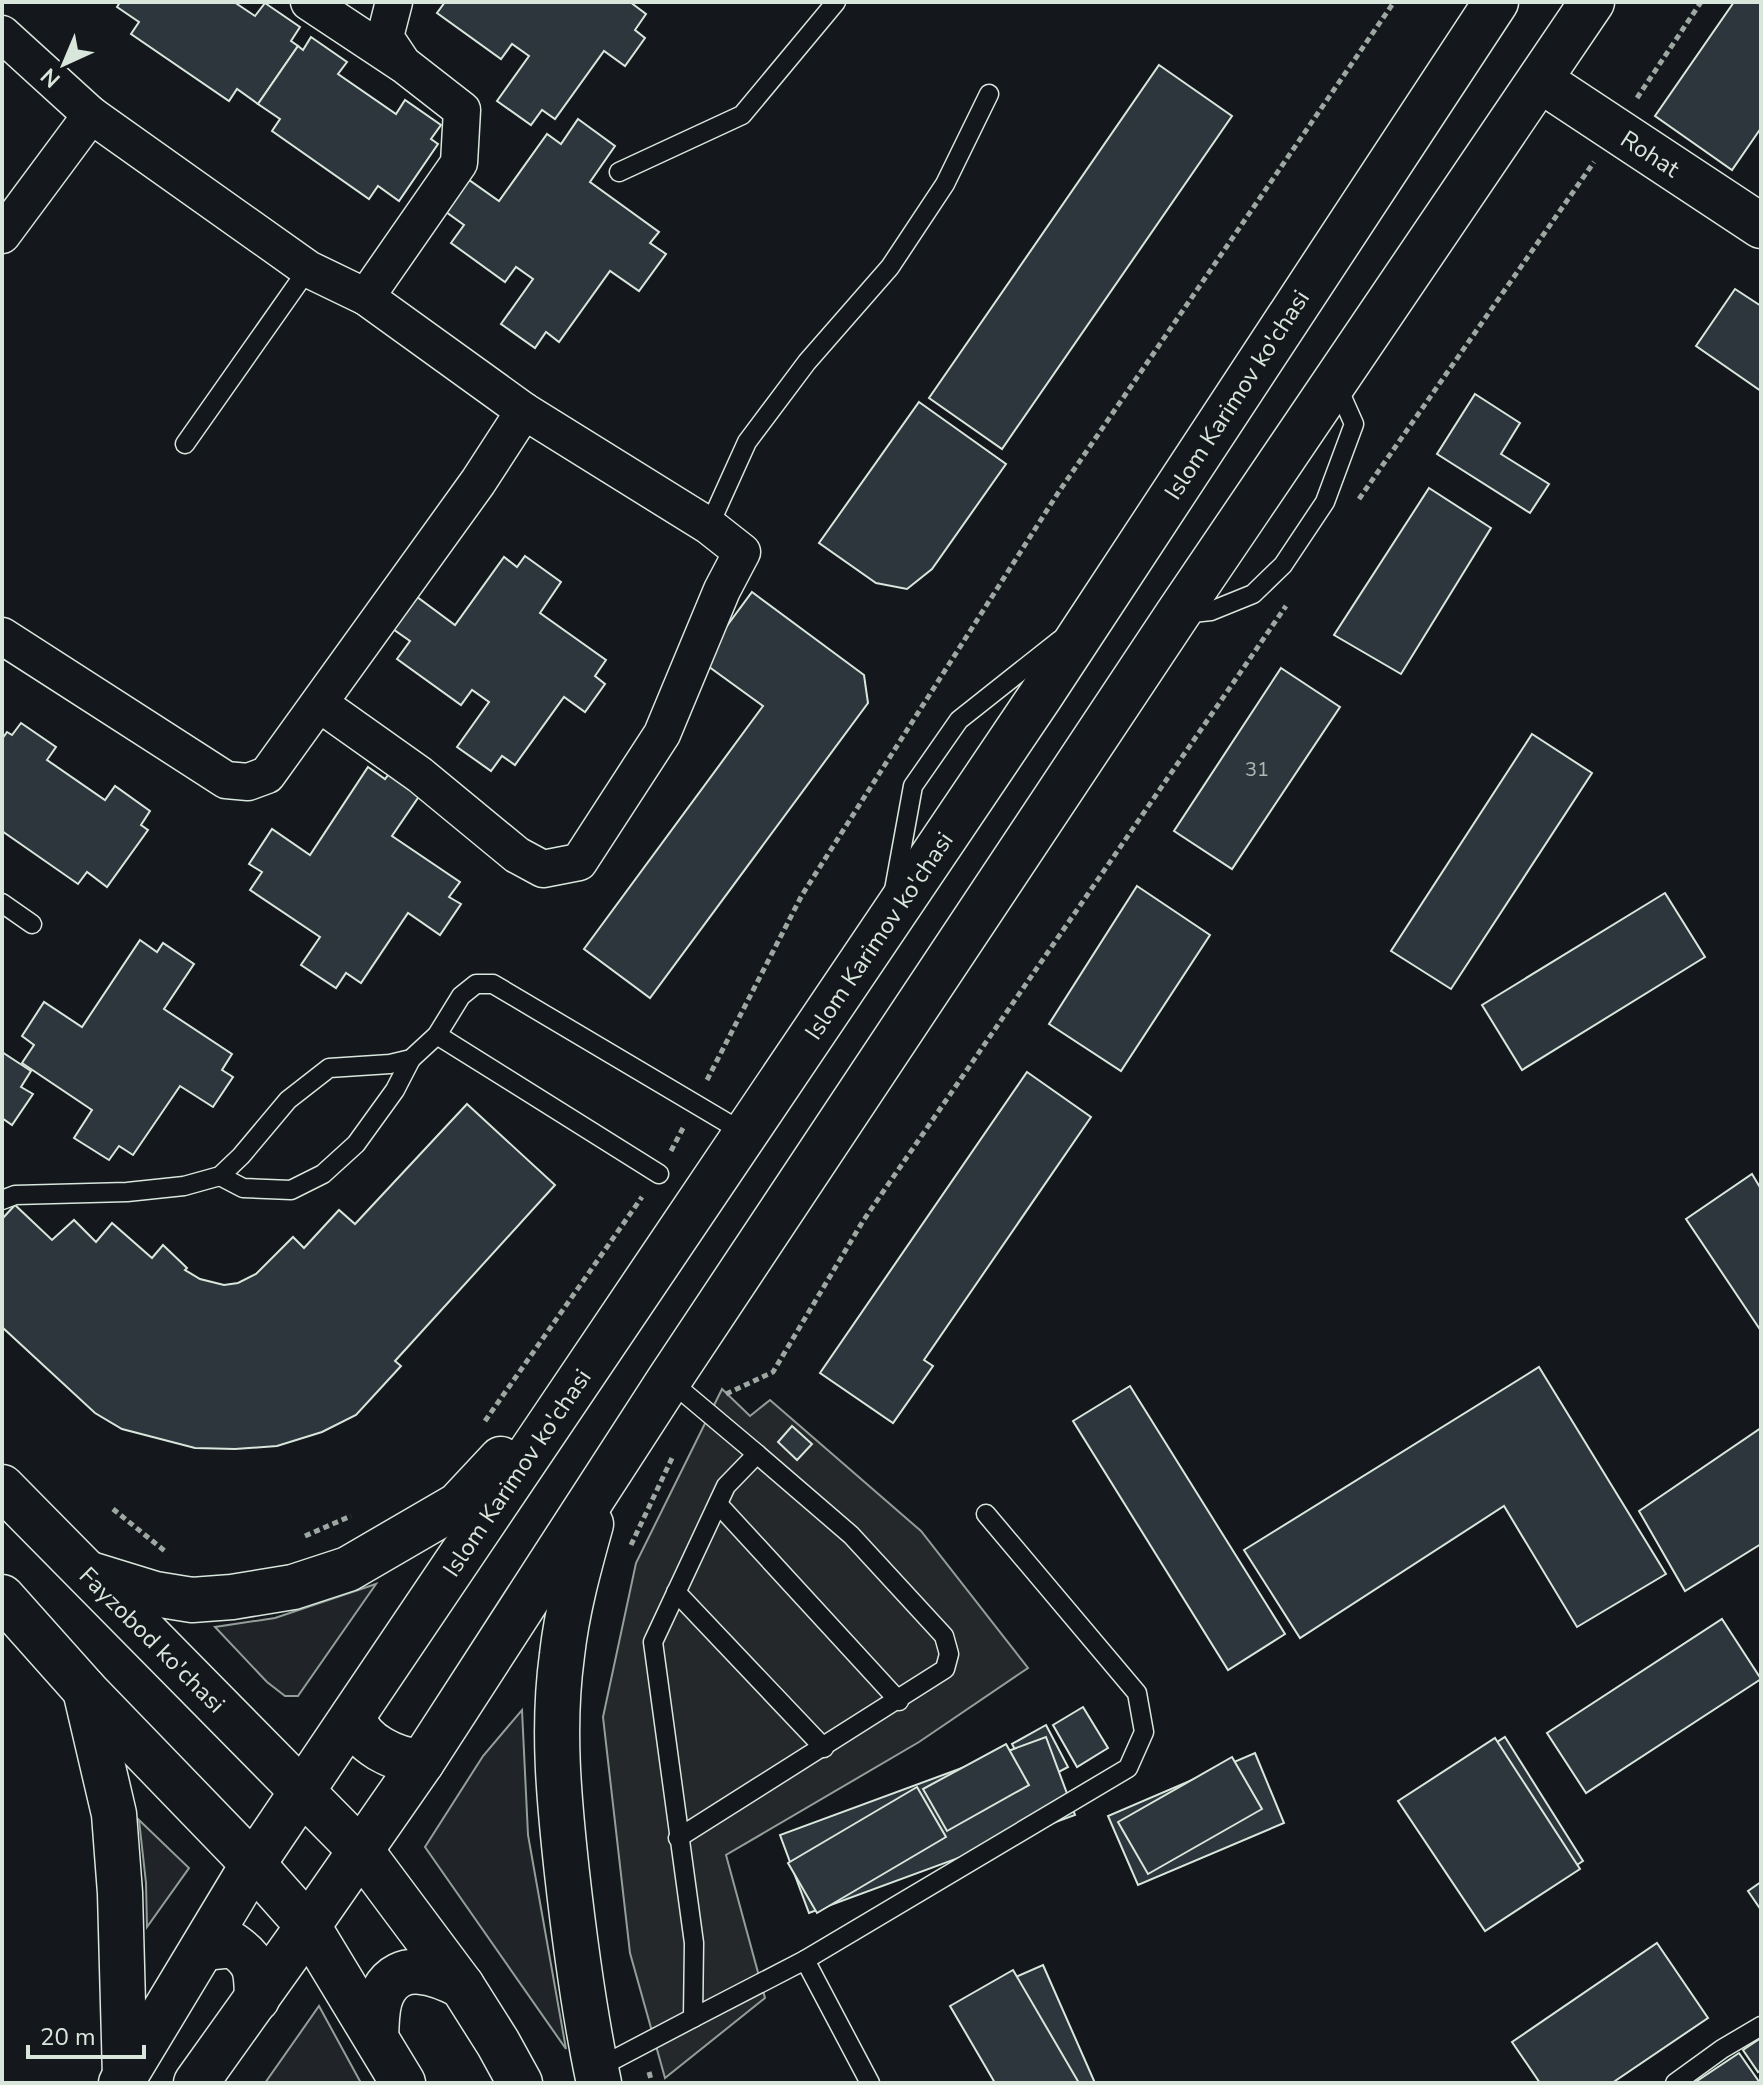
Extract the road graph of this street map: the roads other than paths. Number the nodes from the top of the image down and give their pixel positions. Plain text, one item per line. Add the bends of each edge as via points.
1 (309, 2) edge
2 (394, 2) edge
3 (836, 2) edge
4 (1496, 2) edge
5 (1592, 2) edge
6 (2, 34) edge
7 (403, 64) junction
8 (1540, 80) junction
9 (989, 94) dead end
10 (91, 115) junction
11 (619, 172) dead end
12 (1761, 226) edge
13 (2, 235) edge
14 (308, 269) junction
15 (366, 297) junction
16 (1333, 384) junction
17 (524, 411) junction
18 (185, 444) dead end
19 (709, 526) junction
20 (1177, 615) junction
21 (2, 636) edge
22 (320, 704) junction
23 (2, 903) edge
24 (32, 924) dead end
25 (437, 1035) junction
26 (411, 1059) junction
27 (746, 1134) junction
28 (659, 1174) road end
29 (220, 1176) junction
30 (2, 1200) edge
31 (588, 1368) junction
32 (669, 1380) junction
33 (757, 1454) junction
34 (603, 1482) junction
35 (2, 1487) edge
36 (718, 1504) junction
37 (986, 1514) dead end
38 (84, 1572) junction
39 (676, 1592) junction
40 (2, 1597) edge
41 (85, 1690) junction
42 (899, 1701) junction
43 (353, 1716) junction
44 (824, 1748) junction
45 (422, 1762) junction
46 (301, 1793) junction
47 (678, 1838) junction
48 (362, 1852) junction
49 (253, 1864) junction
50 (308, 1926) junction
51 (203, 1948) junction
52 (805, 1960) junction
53 (462, 1986) junction
54 (257, 1999) junction
55 (693, 2018) junction
56 (1761, 2026) edge
57 (376, 2036) junction
58 (598, 2076) edge
59 (123, 2080) edge
60 (196, 2083) edge
61 (403, 2083) edge
62 (520, 2083) edge
63 (870, 2083) edge
64 (1675, 2083) edge

1 - 7 street
2 - 7 street via 385,37
3 - 11 lane via 742,115
4 - 27 main road, Islom Karimov ko'chasi
5 - 8 main road
6 - 10 street
7 - 15 street via 462,110 459,163
8 - 12 main road, Rohat
8 - 16 main road
9 - 19 lane via 945,184 890,267 807,362 747,442
10 - 13 street
10 - 14 street
14 - 15 street
14 - 18 lane
15 - 17 street
16 - 20 main road
16 - 20 lane via 1354,424 1325,502 1283,565 1253,594 1211,611
17 - 19 street
17 - 22 street
19 - 22 street via 742,552 662,734 579,862 543,869 517,855 420,775
20 - 32 main road
21 - 22 street via 226,780 248,782 267,775
23 - 24 lane
25 - 26 lane
25 - 27 lane via 461,996 476,984 493,984
25 - 28 lane
26 - 29 lane via 329,1068 288,1100
26 - 29 lane via 356,1144 323,1174 291,1190 243,1188
27 - 31 main road, Islom Karimov ko'chasi
29 - 30 lane via 184,1186
31 - 38 main road via 458,1505 348,1569 293,1587 192,1600
31 - 43 main road, Islom Karimov ko'chasi
32 - 33 lane
32 - 34 main road
33 - 36 lane via 726,1486
33 - 42 lane via 851,1535 944,1636 949,1654 945,1669
34 - 45 main road
34 - 58 main road via 576,1579 556,1727 577,1970
35 - 38 main road, Fayzobod ko'chasi
36 - 39 lane
36 - 42 lane
37 - 52 lane via 1137,1693 1144,1732 1128,1768
38 - 46 main road, Fayzobod ko'chasi
39 - 44 lane
39 - 47 lane via 653,1642
40 - 41 main road
41 - 49 main road
41 - 59 main road via 114,1814
42 - 44 lane
43 - 45 main road via 385,1752
43 - 46 main road, Islom Karimov ko'chasi
44 - 47 lane
45 - 48 main road
46 - 48 main road, Fayzobod ko'chasi
46 - 49 main road, Islom Karimov ko'chasi
47 - 55 lane via 694,1943
48 - 50 main road
48 - 53 main road, Fayzobod ko'chasi
49 - 50 main road
49 - 51 main road, Islom Karimov ko'chasi
50 - 54 main road
50 - 57 main road
51 - 54 main road via 233,1945 246,1954 256,1972
51 - 59 main road, Islom Karimov ko'chasi
52 - 55 lane
52 - 63 lane
53 - 57 main road via 426,1972 397,1976 383,1992
53 - 62 main road, Fayzobod ko'chasi
54 - 60 main road
55 - 58 lane
56 - 64 lane
57 - 61 main road

